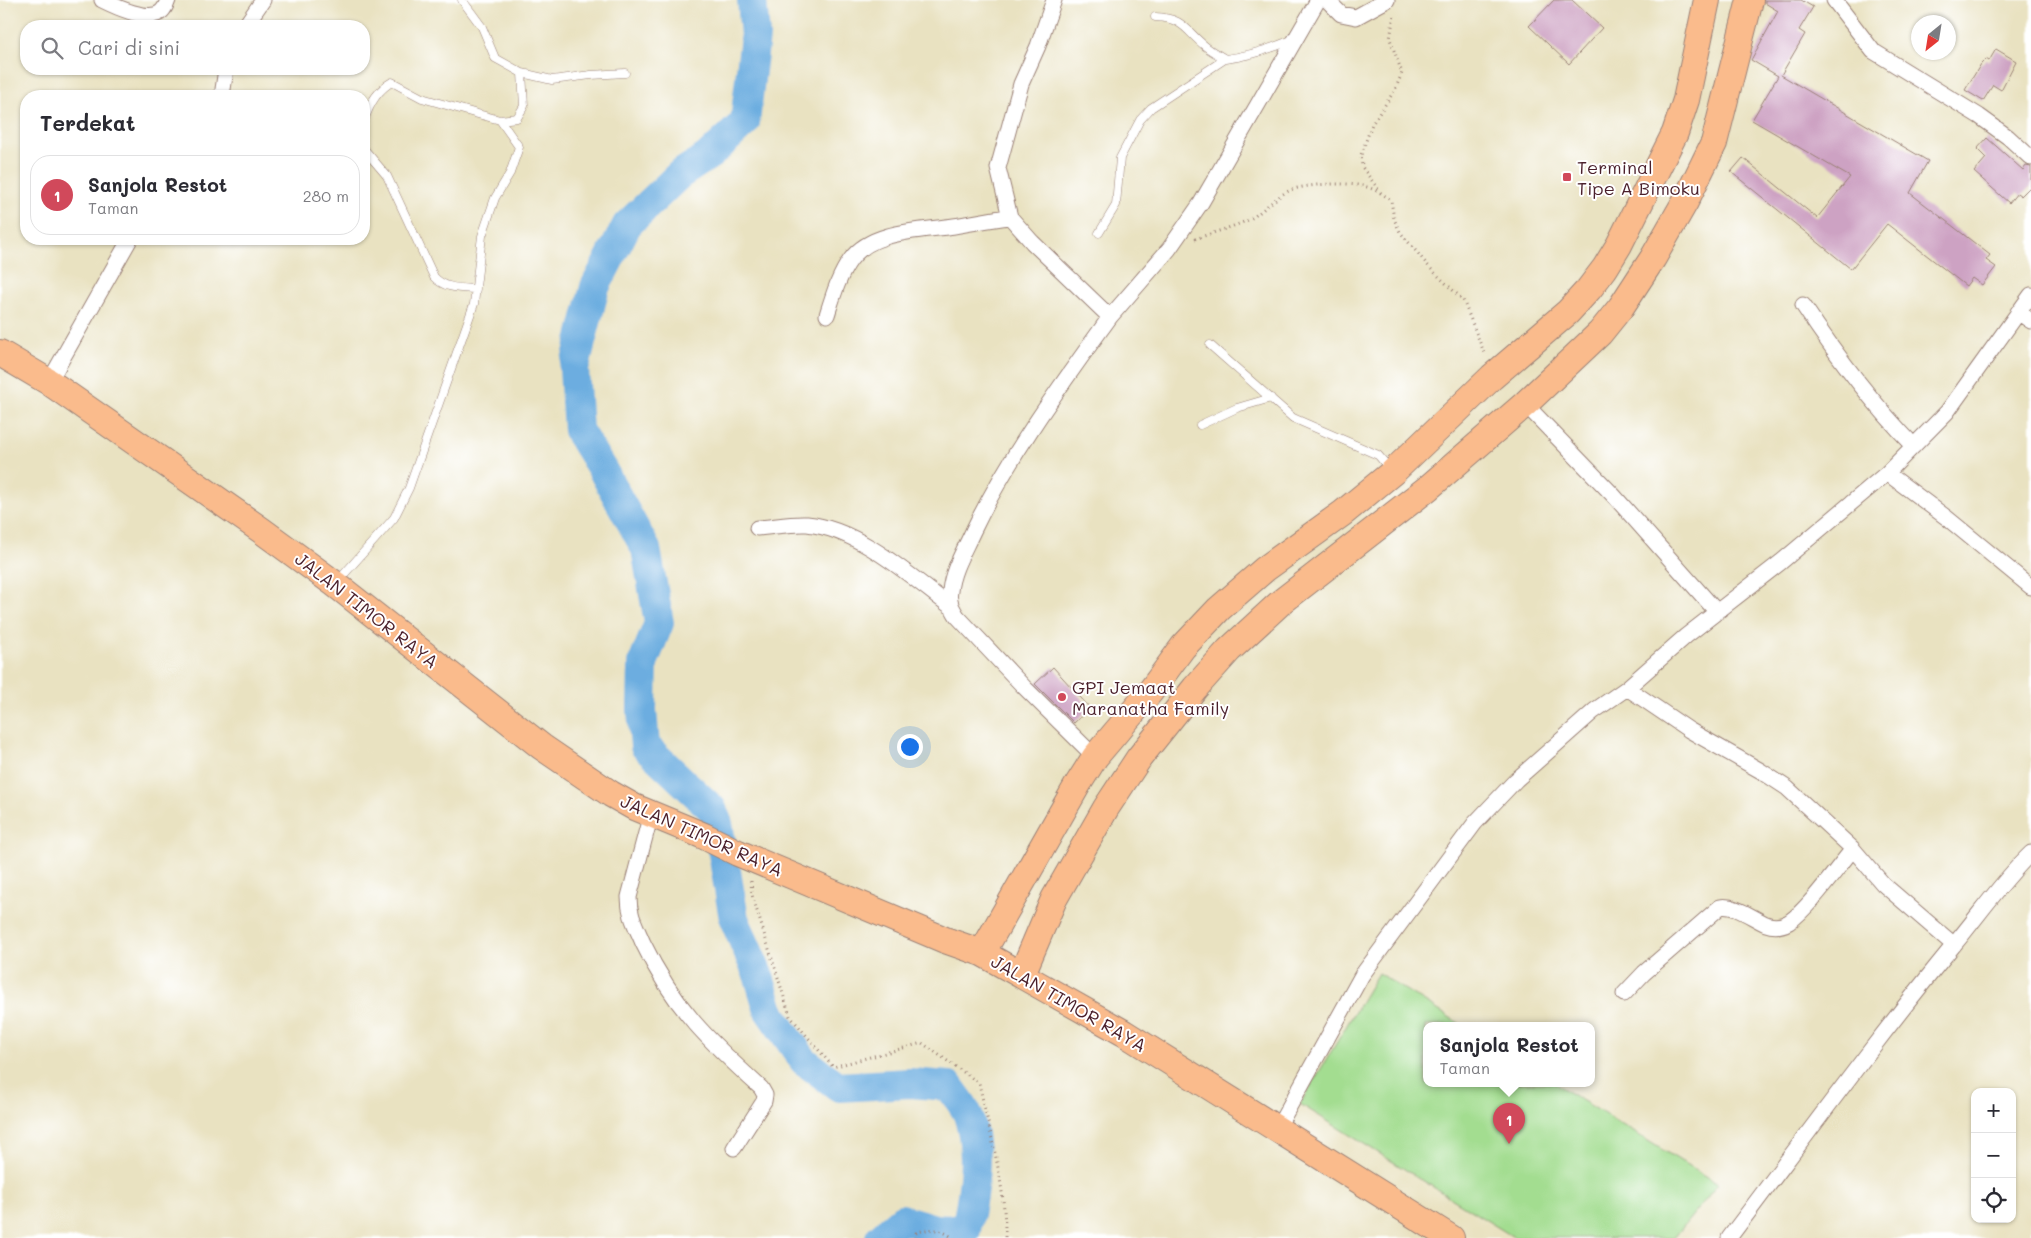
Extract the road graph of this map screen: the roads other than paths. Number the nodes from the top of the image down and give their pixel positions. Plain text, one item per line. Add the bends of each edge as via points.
1 (102, 0) edge
2 (168, 0) edge
3 (263, 0) edge
4 (462, 0) edge
5 (1054, 0) edge
6 (1318, 0) edge
7 (1327, 0) edge
8 (1705, 0) edge
9 (1750, 0) edge
10 (1834, 0) edge
11 (1383, 1) edge
12 (1155, 17) dead end
13 (249, 20) edge
14 (1294, 40) junction
15 (1225, 59) junction
16 (522, 73) junction
17 (625, 73) dead end
18 (225, 75) edge
19 (223, 90) edge
20 (370, 105) edge
21 (500, 120) junction
22 (370, 156) edge
23 (2031, 158) edge
24 (1651, 183) junction
25 (1685, 202) junction
26 (1010, 217) junction
27 (1099, 233) dead end
28 (127, 245) edge
29 (476, 289) junction
30 (2031, 295) edge
31 (1803, 305) dead end
32 (827, 315) dead end
33 (2025, 316) edge
34 (1110, 317) junction
35 (1210, 345) dead end
36 (0, 353) edge
37 (49, 382) junction
38 (1271, 398) junction
39 (1525, 404) junction
40 (1200, 425) dead end
41 (1914, 446) junction
42 (1393, 472) junction
43 (1887, 473) junction
44 (757, 528) dead end
45 (1257, 576) junction
46 (335, 584) junction
47 (2031, 587) edge
48 (1280, 603) junction
49 (950, 606) junction
50 (1717, 612) junction
51 (1627, 688) junction
52 (1095, 757) junction
53 (651, 814) junction
54 (1853, 849) junction
55 (2031, 853) edge
56 (1954, 945) junction
57 (982, 953) junction
58 (1022, 974) junction
59 (1624, 994) dead end
60 (1276, 1129) junction
61 (734, 1148) dead end
62 (1451, 1238) edge
63 (1729, 1238) edge

1 - 2 street via 134,13 152,16 162,11
3 - 13 street
4 - 16 lane via 482,27 495,58
5 - 26 street via 1021,84 998,168
6 - 14 street
7 - 11 street via 1341,14 1356,17
8 - 24 highway via 1686,100 1675,133
9 - 25 highway via 1714,143
10 - 23 street via 1872,51 1979,116
12 - 15 lane via 1184,24 1204,45
14 - 15 lane via 1245,57
14 - 34 street via 1201,203 1169,249
15 - 27 lane via 1151,108 1140,120 1120,158 1116,205
16 - 17 lane via 552,80
16 - 21 lane via 524,106 517,118
18 - 19 street
20 - 21 lane via 384,86 392,82 422,98
21 - 29 lane via 519,147 510,173 495,198 482,236
22 - 29 lane via 387,176 434,276 440,283 452,287
24 - 25 highway
24 - 42 highway via 1619,245 1589,289
25 - 39 highway via 1621,307 1600,333
26 - 32 street via 900,233 864,247 852,257 841,275
26 - 34 street
28 - 37 street
29 - 46 lane via 474,304 410,488 394,518
30 - 33 street
31 - 41 street via 1865,392
33 - 41 street via 1947,412
34 - 49 street via 1027,436 989,498 955,570 949,593
35 - 38 lane
36 - 37 highway, JALAN TIMOR RAYA
37 - 46 highway, JALAN TIMOR RAYA
38 - 40 lane via 1237,408
38 - 42 lane via 1293,418 1378,456
39 - 48 highway via 1428,488
39 - 50 street via 1614,496
41 - 43 street
42 - 45 highway
43 - 47 street
43 - 50 street
44 - 49 street via 807,524 840,532 878,553
45 - 48 highway
45 - 52 highway via 1219,609 1184,647
46 - 53 highway, JALAN TIMOR RAYA via 542,747 611,794
48 - 58 highway via 1228,650 1194,688 1135,765 1071,866
49 - 52 street via 1024,687
50 - 51 street
51 - 54 street via 1689,730 1787,788
51 - 60 street via 1555,745 1475,823 1362,975
52 - 57 highway via 1058,816
53 - 57 highway, JALAN TIMOR RAYA via 743,856
53 - 61 street via 629,910 668,990 710,1041 765,1095
54 - 56 street via 1883,884
54 - 59 street via 1789,922 1772,926 1734,908 1720,907
55 - 56 street
56 - 63 street via 1901,1009
57 - 58 highway, JALAN TIMOR RAYA
58 - 60 highway, JALAN TIMOR RAYA via 1124,1033
60 - 62 highway, JALAN TIMOR RAYA

